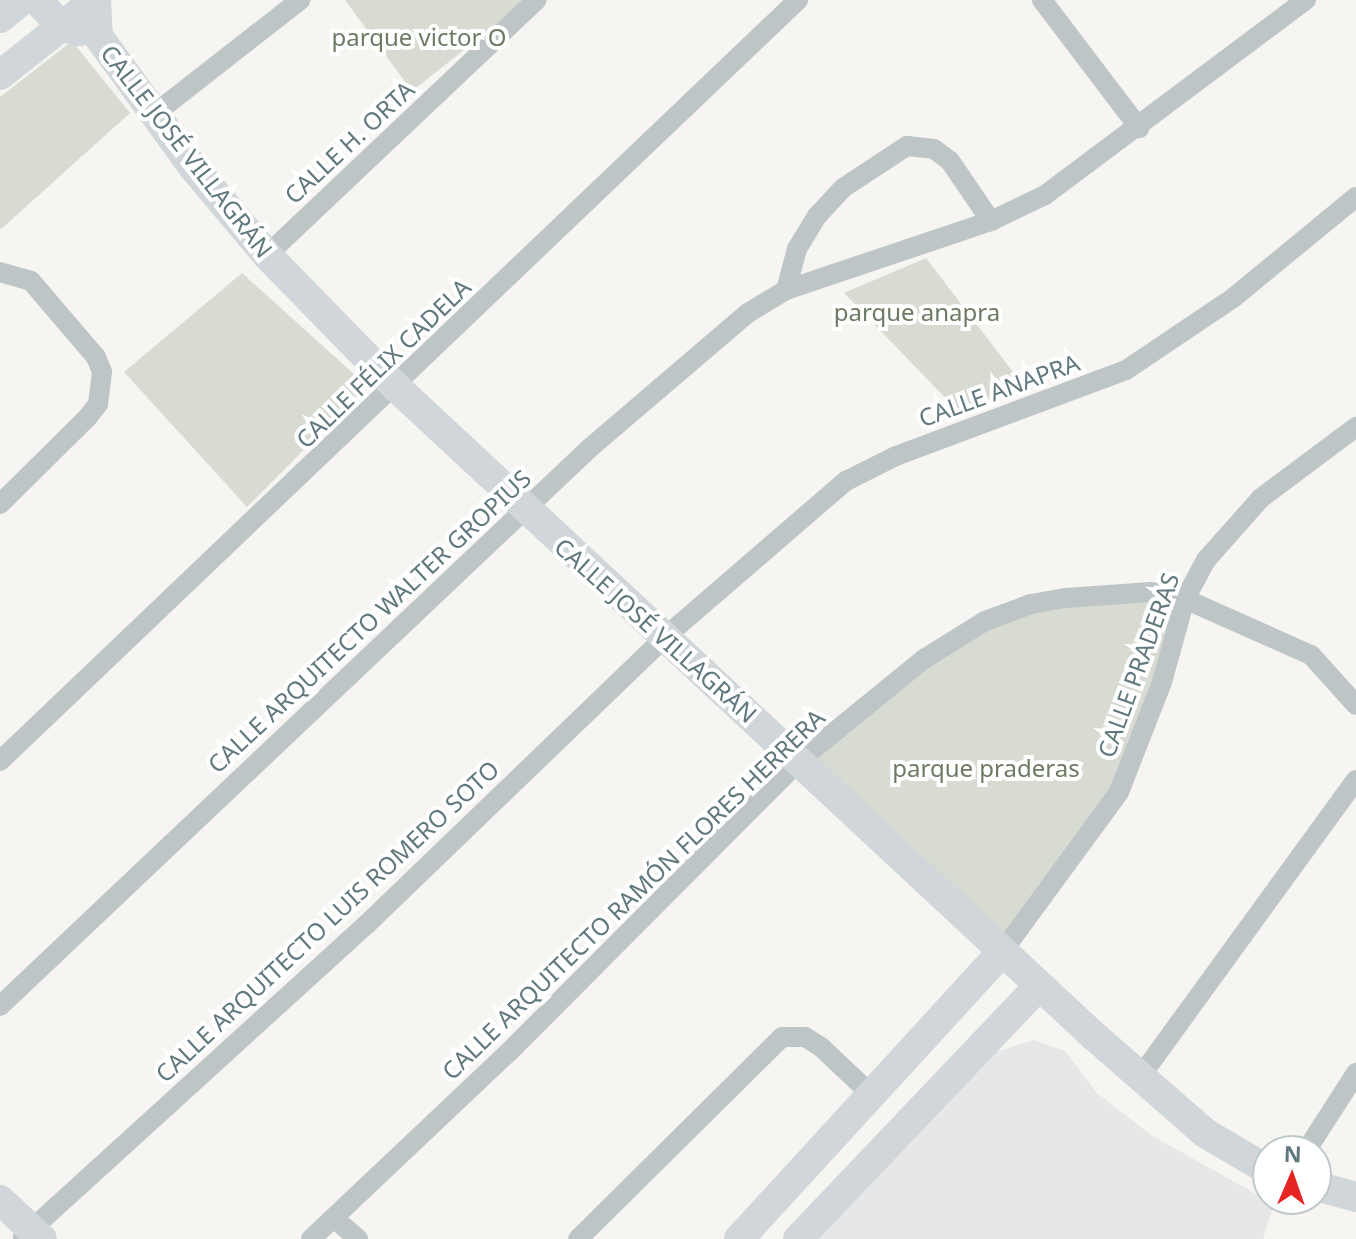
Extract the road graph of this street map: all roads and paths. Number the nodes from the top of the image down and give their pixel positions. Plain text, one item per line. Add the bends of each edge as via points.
1 (22, 0) edge
2 (37, 0) edge
3 (95, 0) edge
4 (300, 0) edge
5 (537, 0) edge
6 (798, 0) edge
7 (1042, 0) edge
8 (1306, 0) edge
9 (1284, 7) edge
10 (0, 18) edge
11 (61, 26) junction
12 (98, 36) junction
13 (0, 75) edge
14 (153, 115) junction
15 (1139, 128) junction
16 (1356, 197) edge
17 (991, 221) junction
18 (267, 255) junction
19 (2, 272) edge
20 (786, 290) junction
21 (396, 387) junction
22 (1356, 427) edge
23 (0, 504) edge
24 (523, 510) junction
25 (1185, 599) junction
26 (665, 637) junction
27 (1356, 705) edge
28 (800, 760) junction
29 (0, 761) edge
30 (1356, 780) edge
31 (1002, 952) junction
32 (1039, 986) junction
33 (0, 1006) edge
34 (1356, 1073) edge
35 (1140, 1077) junction
36 (873, 1096) junction
37 (1316, 1135) edge
38 (1252, 1161) edge
39 (1332, 1190) edge
40 (1356, 1197) edge
41 (0, 1200) edge
42 (334, 1218) junction
43 (31, 1236) edge
44 (311, 1239) edge
45 (358, 1239) edge
46 (578, 1239) edge
47 (739, 1239) edge
48 (798, 1239) edge

1 - 10 street
2 - 11 street
3 - 11 street
3 - 12 street, CALLE JOSÉ VILLAGRÁN
4 - 14 street
5 - 18 street, CALLE H. ORTA
6 - 21 street, CALLE FÉLIX CADELA
7 - 15 street
8 - 9 street, CALLE ARQUITECTO WALTER GROPIUS
9 - 15 street, CALLE ARQUITECTO WALTER GROPIUS
11 - 12 street, CALLE JOSÉ VILLAGRÁN
11 - 13 street
12 - 14 street, CALLE JOSÉ VILLAGRÁN
14 - 18 street, CALLE JOSÉ VILLAGRÁN
15 - 17 street, CALLE ARQUITECTO WALTER GROPIUS via 1045,195
16 - 26 street, CALLE ANAPRA via 1233,298 1126,370 896,456 846,481
17 - 20 street, CALLE ARQUITECTO WALTER GROPIUS
17 - 20 street via 950,161 934,149 907,146 843,188 817,216 797,249
18 - 21 street, CALLE JOSÉ VILLAGRÁN
19 - 23 street via 31,281 96,357 102,390 88,417
20 - 24 street, CALLE ARQUITECTO WALTER GROPIUS via 674,371
21 - 24 street, CALLE JOSÉ VILLAGRÁN
21 - 29 street, CALLE FÉLIX CADELA
22 - 25 street, CALLE PRADERAS via 1261,498 1206,560
24 - 26 street, CALLE JOSÉ VILLAGRÁN
24 - 33 street, CALLE ARQUITECTO WALTER GROPIUS
25 - 27 street, CALLE ARQUITECTO RAMÓN FLORES HERRERA via 1311,655
25 - 28 street, CALLE ARQUITECTO RAMÓN FLORES HERRERA via 1151,592 1081,597 1031,604 985,621 924,659
25 - 31 street, CALLE PRADERAS via 1162,682 1119,792
26 - 28 street, CALLE JOSÉ VILLAGRÁN
26 - 43 street, CALLE ARQUITECTO LUIS ROMERO SOTO via 366,925
28 - 31 street, CALLE JOSÉ VILLAGRÁN
28 - 42 street, CALLE ARQUITECTO RAMÓN FLORES HERRERA
30 - 35 street
31 - 32 street, CALLE JOSÉ VILLAGRÁN
31 - 36 street
32 - 35 street, CALLE JOSÉ VILLAGRÁN
32 - 48 street
34 - 37 street
35 - 38 street, CALLE JOSÉ VILLAGRÁN via 1205,1133
36 - 46 street via 821,1047 805,1037 782,1037
36 - 47 street
39 - 40 street
41 - 43 street
42 - 44 street, CALLE ARQUITECTO RAMÓN FLORES HERRERA
42 - 45 street

